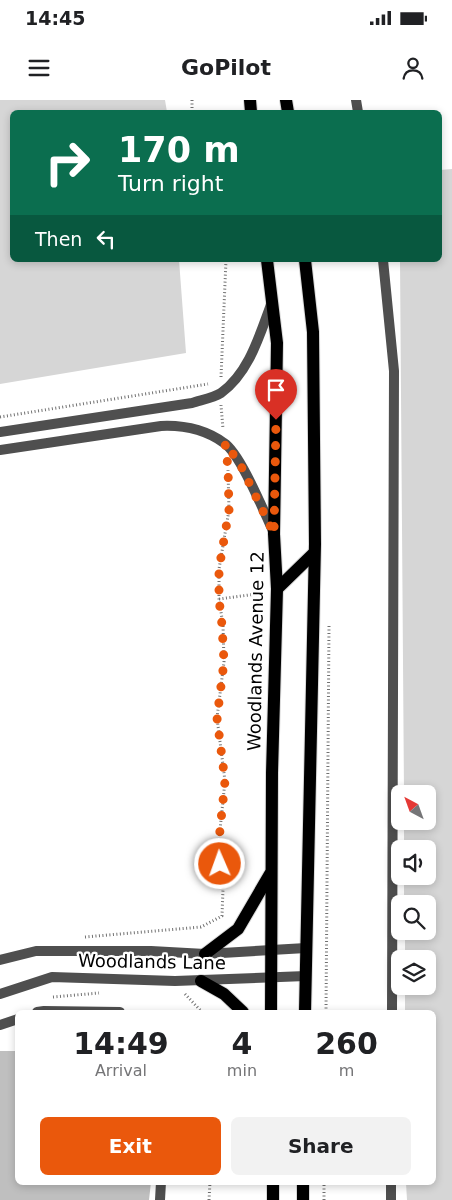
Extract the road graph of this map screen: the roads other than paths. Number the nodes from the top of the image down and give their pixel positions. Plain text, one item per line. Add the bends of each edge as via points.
1 (268, 262) edge
2 (305, 262) edge
3 (383, 262) edge
4 (272, 302) junction
5 (0, 432) edge
6 (0, 450) edge
7 (274, 534) junction
8 (314, 554) junction
9 (277, 588) junction
10 (272, 872) junction
11 (306, 948) junction
12 (270, 950) junction
13 (205, 954) junction
14 (0, 960) edge
15 (306, 976) junction
16 (271, 978) junction
17 (201, 981) junction
18 (0, 994) edge
19 (241, 1010) edge
20 (270, 1010) edge
21 (305, 1010) edge
22 (392, 1010) edge
23 (15, 1020) edge
24 (0, 1025) edge
25 (161, 1185) edge
26 (273, 1185) edge
27 (303, 1185) edge
28 (391, 1185) edge
29 (160, 1200) edge
30 (273, 1200) edge
31 (303, 1200) edge
32 (391, 1200) edge

1 - 4 main road, Woodlands Avenue 12
2 - 8 main road via 313,332
3 - 22 street via 394,371
4 - 5 street via 247,364 220,393 192,403
4 - 7 main road, Woodlands Avenue 12 via 277,343
6 - 7 street via 179,425 200,431 225,443 240,464
7 - 9 main road, Woodlands Avenue 12
8 - 9 main road
8 - 11 main road
9 - 10 main road, Woodlands Avenue 12
10 - 12 main road, Woodlands Avenue 12
10 - 13 main road via 238,929
11 - 12 street, Woodlands Lane
11 - 15 main road
12 - 13 street, Woodlands Lane
12 - 16 main road, Woodlands Avenue 12
13 - 14 street, Woodlands Lane via 36,951
15 - 16 street, Woodlands Lane
15 - 21 main road
16 - 17 street, Woodlands Lane
16 - 20 main road, Woodlands Avenue 12
17 - 18 street, Woodlands Lane via 52,977
17 - 19 main road via 224,994
23 - 24 street
25 - 29 street
26 - 30 main road
27 - 31 main road
28 - 32 street

